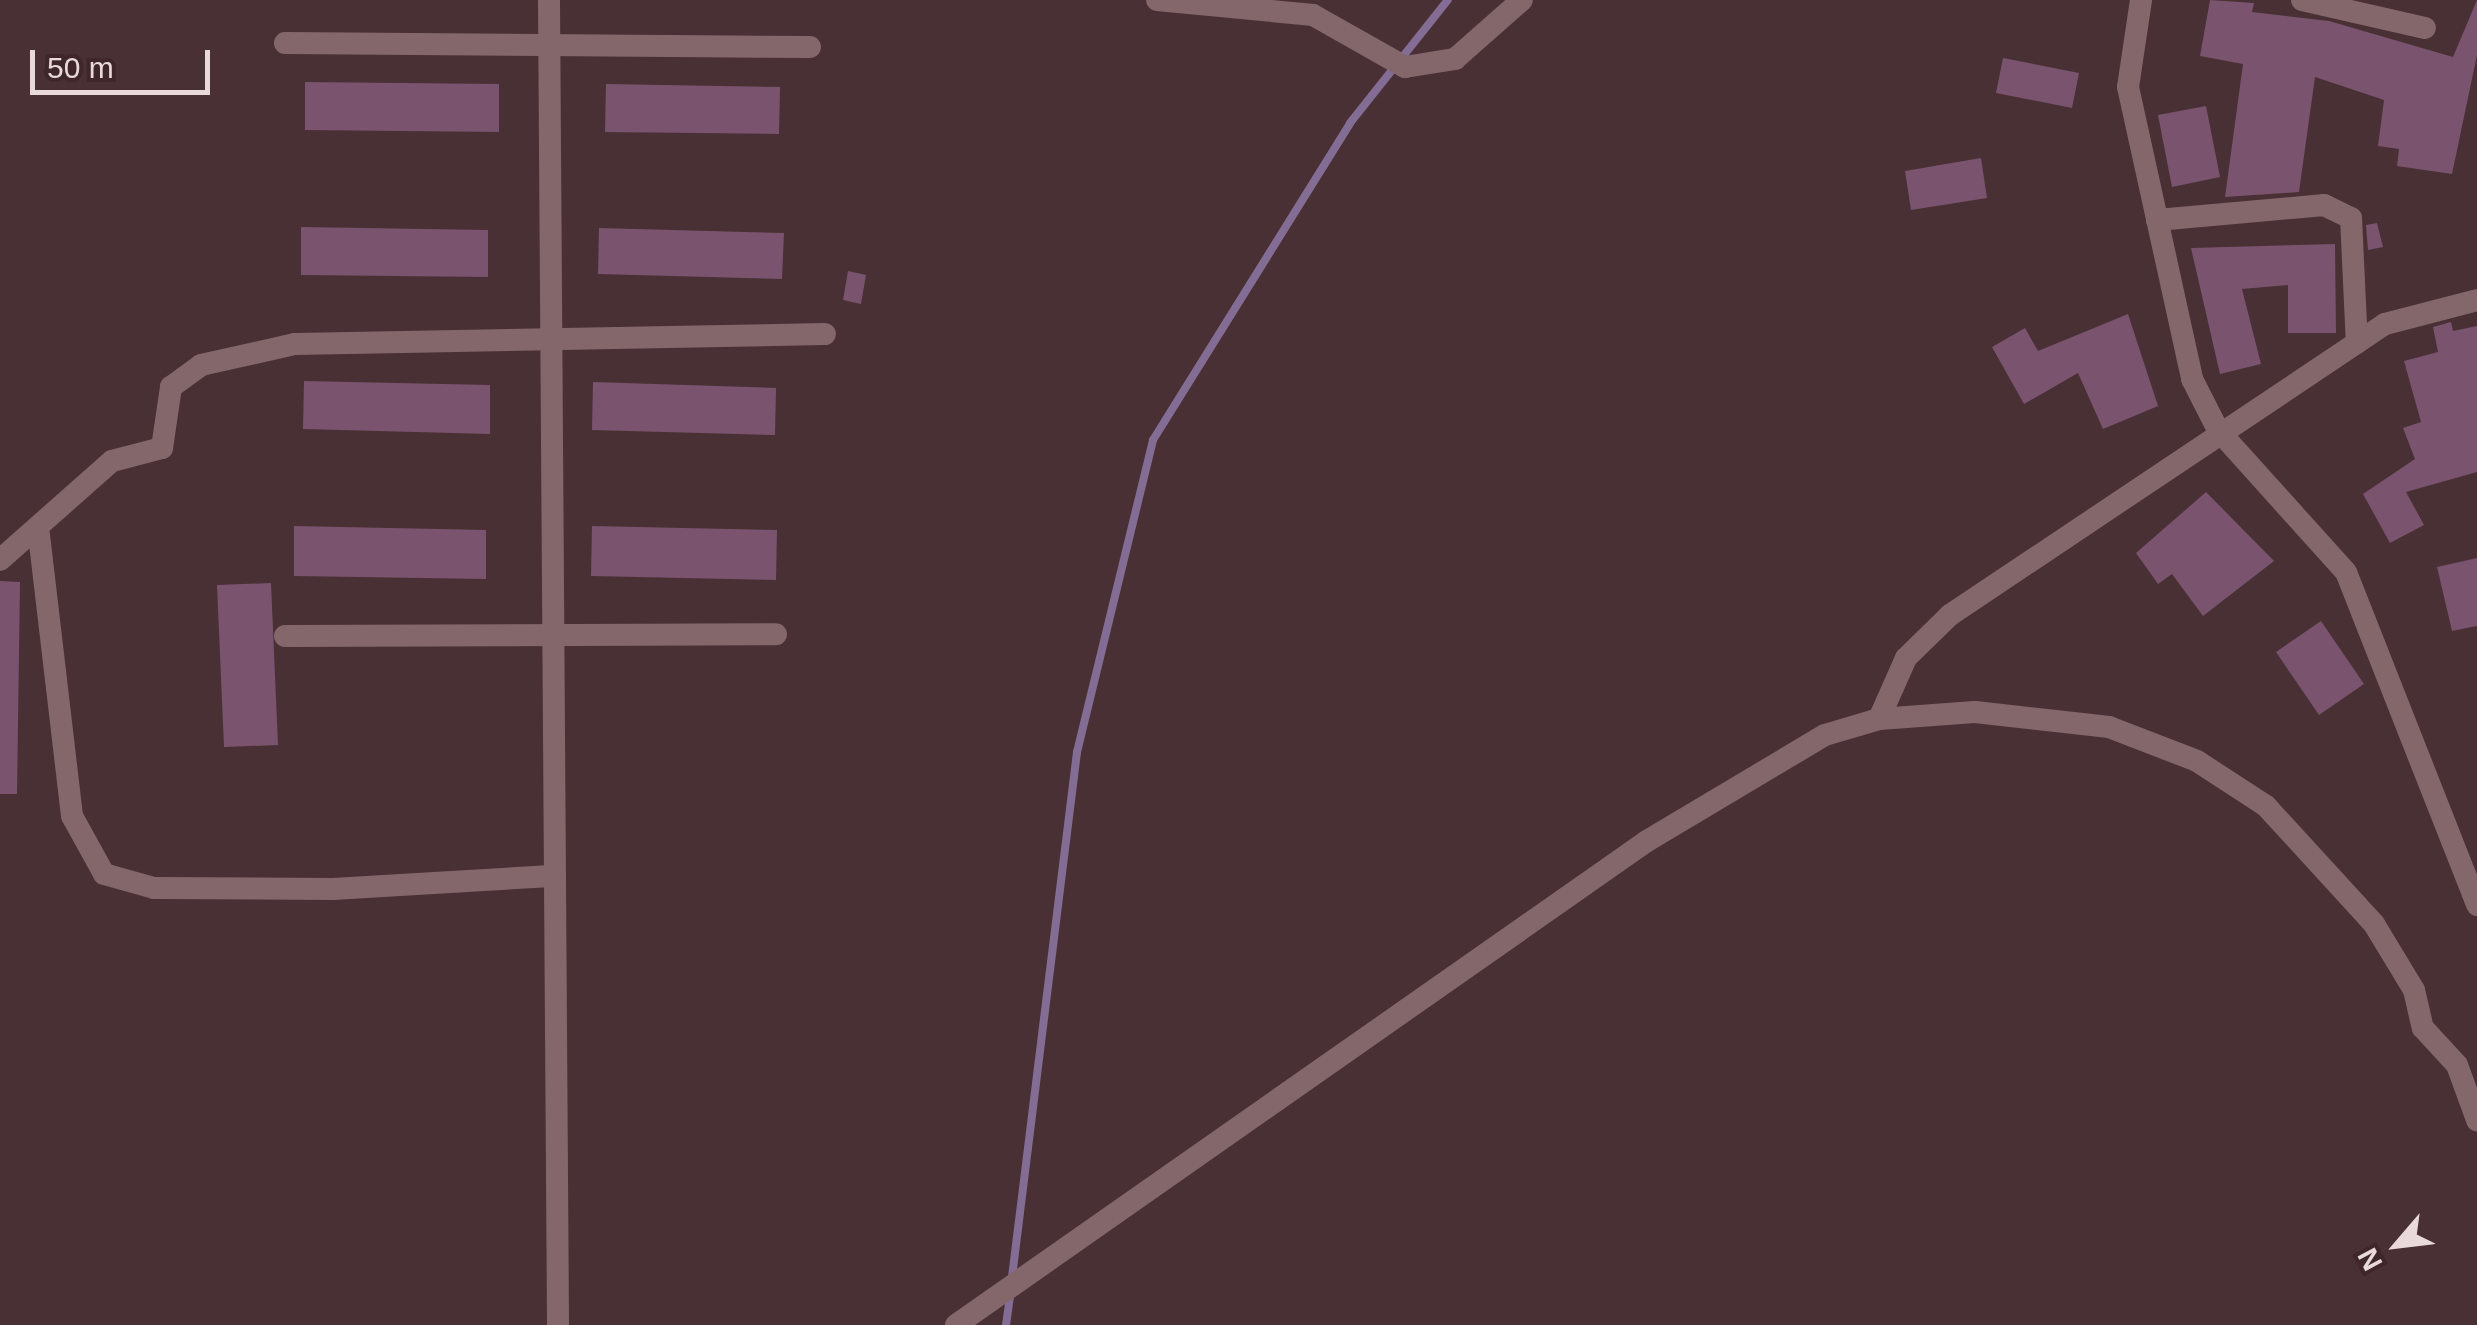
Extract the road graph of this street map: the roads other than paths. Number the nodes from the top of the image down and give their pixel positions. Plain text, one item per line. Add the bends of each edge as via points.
1 (549, 0) edge
2 (1156, 0) edge
3 (1522, 0) edge
4 (2141, 0) edge
5 (2302, 0) edge
6 (2425, 28) dead end
7 (284, 43) dead end
8 (548, 43) junction
9 (810, 46) dead end
10 (2157, 220) junction
11 (2477, 300) edge
12 (825, 334) dead end
13 (546, 338) junction
14 (2357, 343) junction
15 (2218, 430) junction
16 (39, 534) junction
17 (0, 560) edge
18 (776, 634) dead end
19 (550, 635) junction
20 (285, 636) dead end
21 (1888, 688) junction
22 (1906, 717) junction
23 (1879, 719) junction
24 (552, 876) junction
25 (2477, 905) edge
26 (2477, 1120) edge
27 (558, 1325) edge
28 (956, 1325) edge

1 - 8 street
2 - 3 street via 1314,15 1405,67 1455,59
4 - 10 street via 2128,87
5 - 6 street
7 - 8 street
8 - 9 street
8 - 13 street
10 - 14 street via 2324,205 2351,218
10 - 15 street via 2192,380
11 - 14 street via 2386,324
12 - 13 street
13 - 16 street via 295,344 200,364 171,387 162,448 112,461
13 - 19 street
14 - 15 street
15 - 21 street via 1950,615
15 - 25 street via 2346,572
16 - 17 street
16 - 24 street via 72,816 104,874 154,888 313,889
18 - 19 street
19 - 20 street
19 - 24 street
21 - 22 street
21 - 23 street
22 - 23 street
22 - 26 street via 1975,712 2109,727 2196,761 2266,806 2374,924 2414,990 2424,1028 2457,1065
23 - 28 street via 1825,736 1647,841
24 - 27 street

